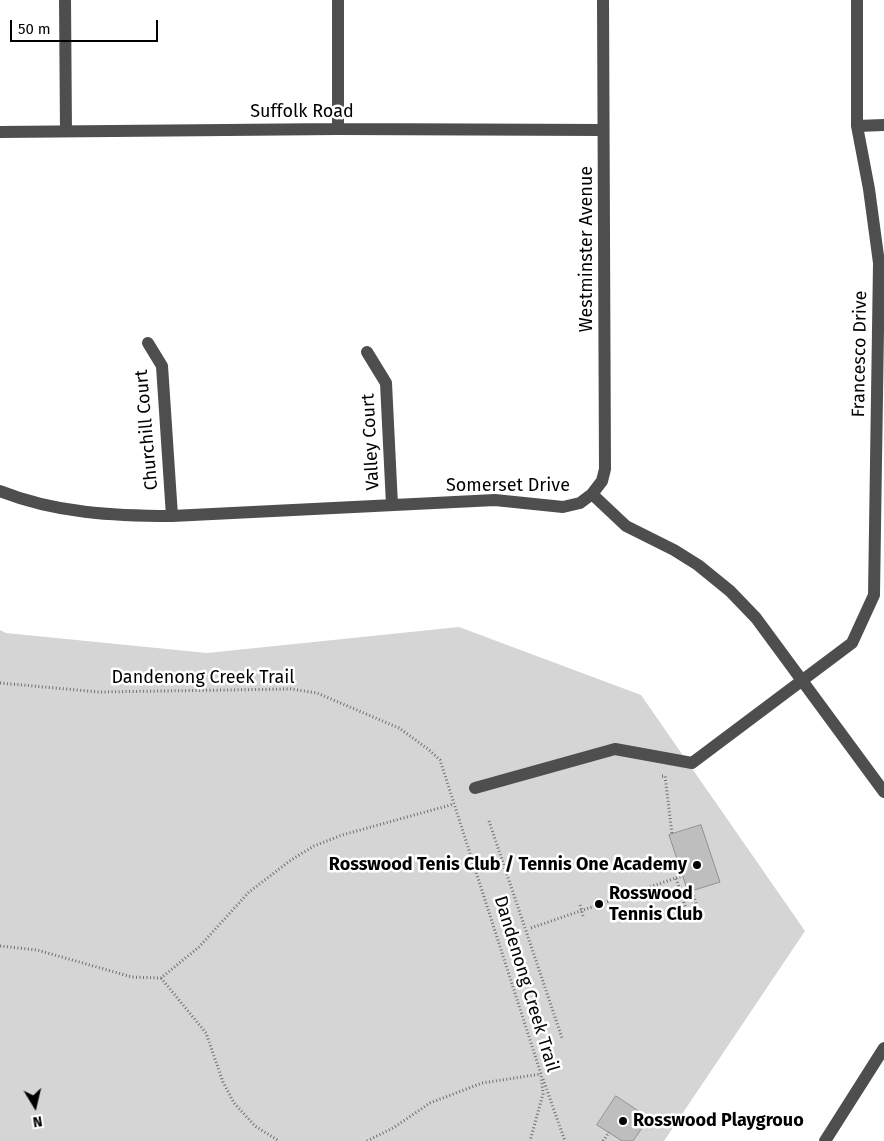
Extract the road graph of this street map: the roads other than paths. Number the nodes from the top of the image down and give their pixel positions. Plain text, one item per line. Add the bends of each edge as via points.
1 (65, 0) edge
2 (338, 0) edge
3 (603, 0) edge
4 (857, 0) edge
5 (884, 125) edge
6 (857, 126) junction
7 (338, 129) junction
8 (603, 130) junction
9 (66, 131) junction
10 (0, 132) edge
11 (148, 343) dead end
12 (368, 352) dead end
13 (881, 400) edge
14 (0, 491) edge
15 (592, 494) junction
16 (392, 505) junction
17 (172, 516) junction
18 (802, 680) junction
19 (475, 788) dead end
20 (884, 792) edge
21 (884, 1048) edge
22 (824, 1141) edge

1 - 9 street
2 - 7 street
3 - 8 street, Westminster Avenue
4 - 6 street, Francesco Drive
5 - 6 street
6 - 13 street, Francesco Drive via 879,263
7 - 8 street, Suffolk Road
7 - 9 street, Suffolk Road
8 - 15 street, Westminster Avenue via 605,469
9 - 10 street, Suffolk Road
11 - 17 street, Churchill Court via 162,366
12 - 16 street, Valley Court via 386,383
13 - 18 street, Francesco Drive via 874,595 852,643
14 - 17 street, Somerset Drive via 71,510
15 - 16 street, Somerset Drive via 580,503 563,507 495,500
15 - 18 street, Somerset Drive via 626,526 682,555 730,591 756,618
16 - 17 street, Somerset Drive
18 - 19 street, Francesco Drive via 692,763 615,749
18 - 20 street, Somerset Drive
21 - 22 street

